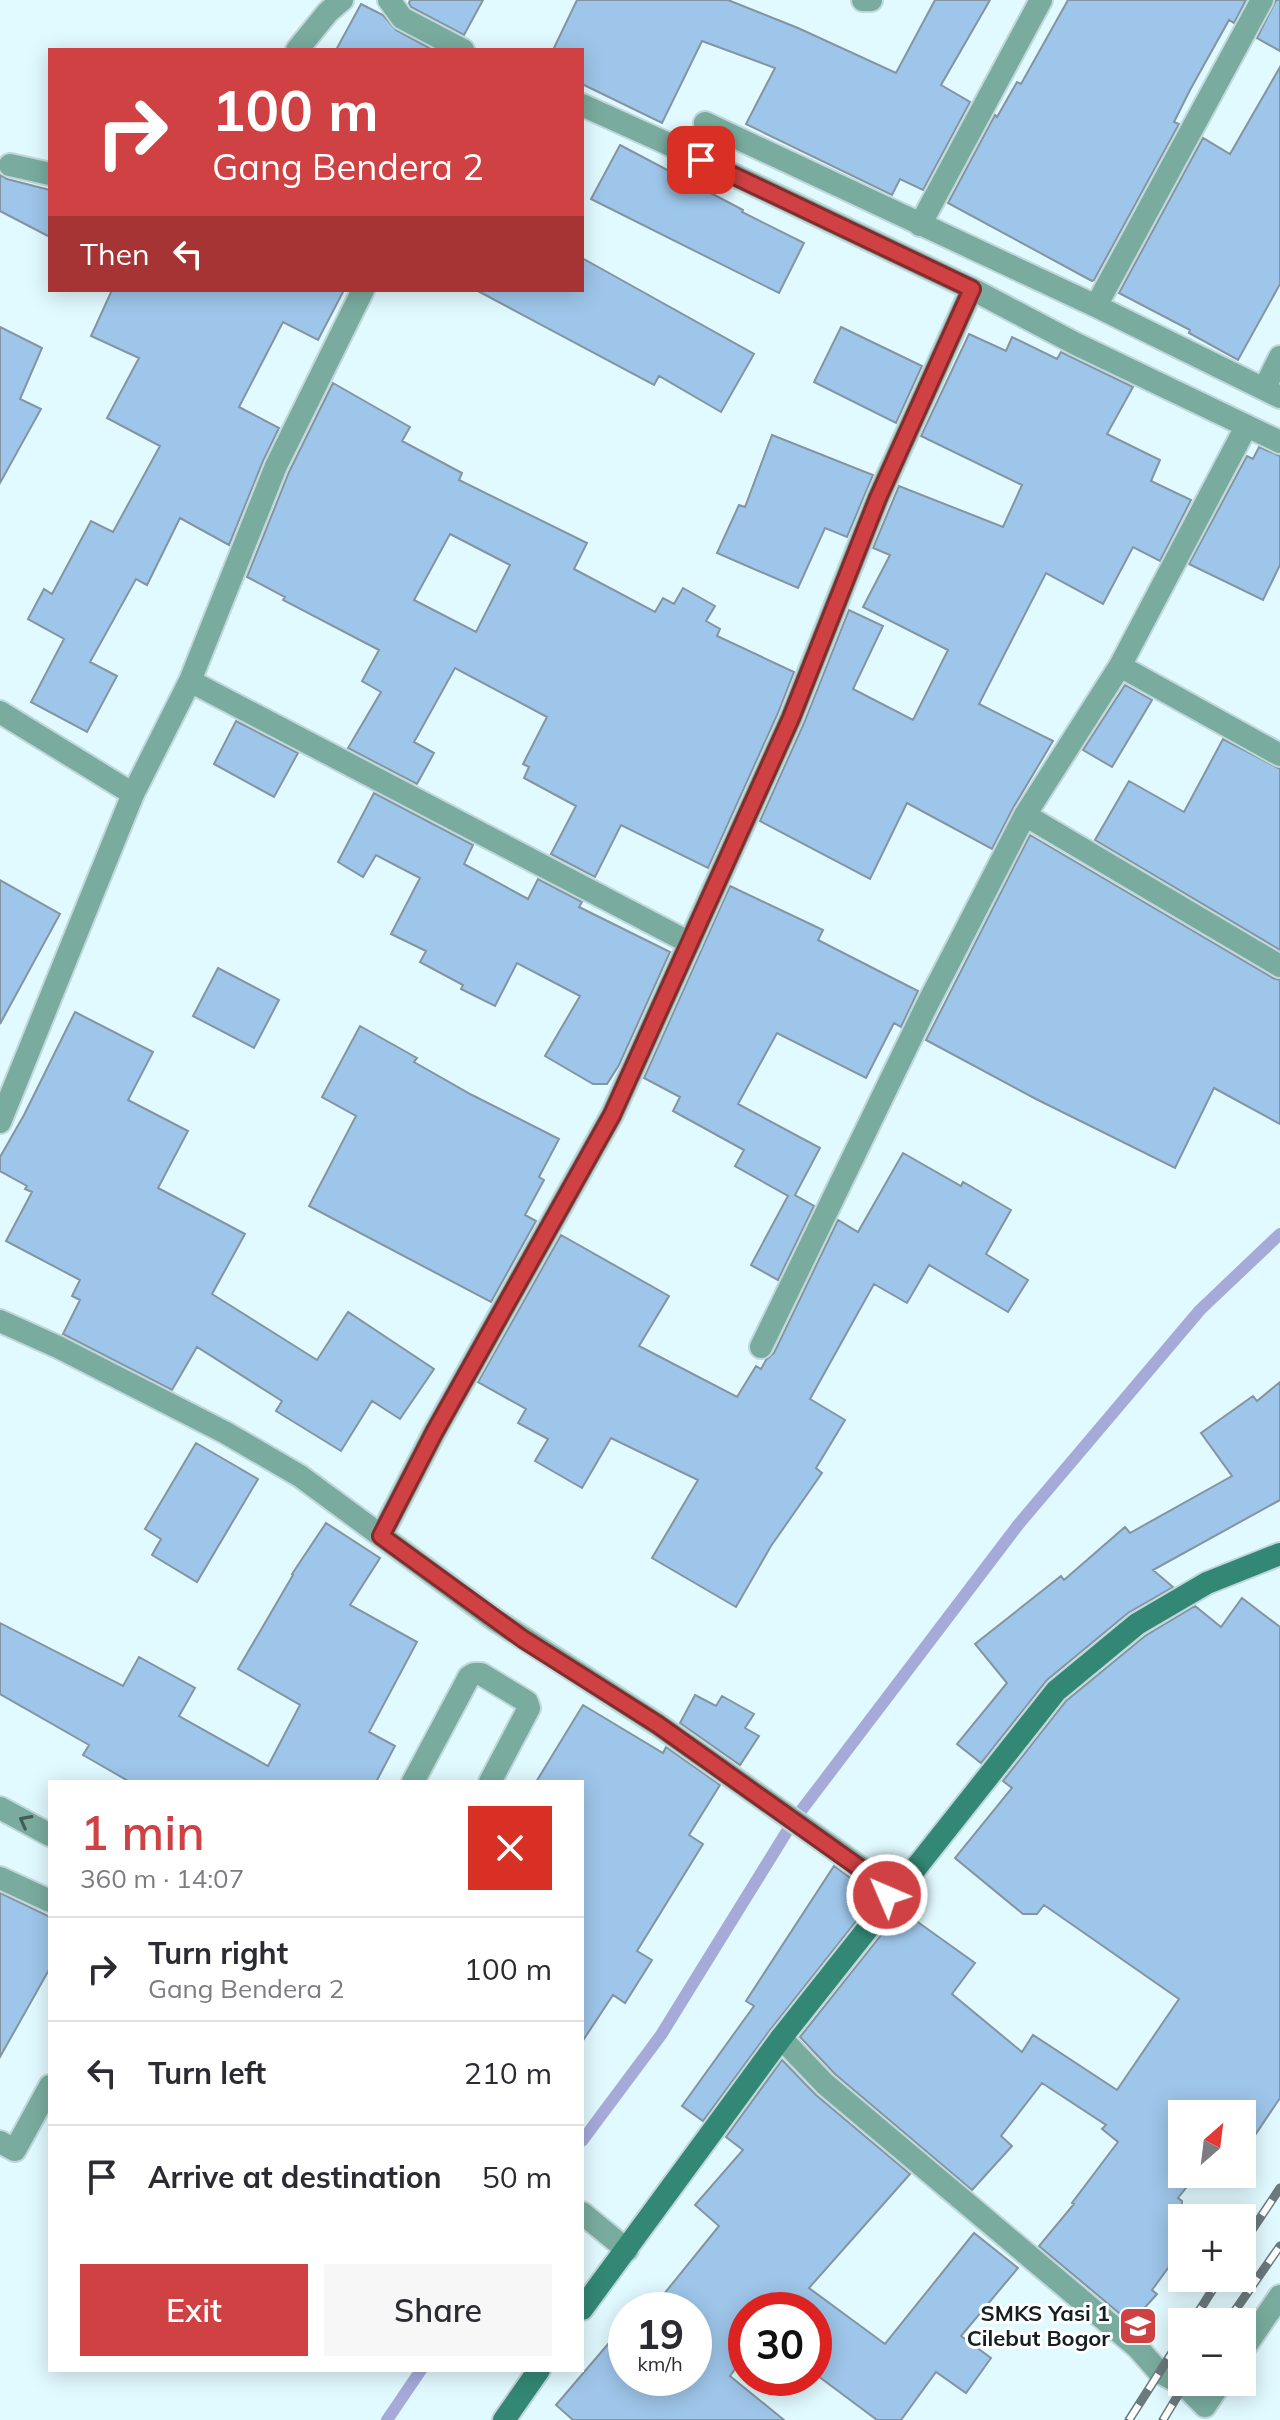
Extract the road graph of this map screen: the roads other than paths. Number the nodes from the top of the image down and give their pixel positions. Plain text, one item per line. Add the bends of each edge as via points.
1 (342, 0) edge
2 (389, 0) edge
3 (863, 0) edge
4 (871, 0) edge
5 (1041, 0) edge
6 (1262, 0) edge
7 (299, 48) edge
8 (459, 48) edge
9 (584, 106) edge
10 (705, 123) dead end
11 (10, 165) dead end
12 (48, 174) edge
13 (920, 225) junction
14 (972, 289) junction
15 (362, 292) edge
16 (1096, 306) junction
17 (1280, 357) edge
18 (1272, 393) edge
19 (1246, 427) junction
20 (1280, 442) edge
21 (1120, 666) junction
22 (190, 681) junction
23 (0, 712) edge
24 (1280, 755) edge
25 (133, 794) junction
26 (1025, 815) junction
27 (690, 943) junction
28 (1280, 966) edge
29 (0, 1122) edge
30 (0, 1321) edge
31 (761, 1347) dead end
32 (381, 1536) junction
33 (1280, 1554) edge
34 (414, 1780) edge
35 (491, 1780) edge
36 (0, 1808) edge
37 (48, 1834) edge
38 (0, 1878) edge
39 (48, 1900) edge
40 (885, 1907) junction
41 (781, 2038) junction
42 (48, 2090) edge
43 (0, 2142) edge
44 (584, 2215) edge
45 (627, 2250) junction
46 (1280, 2296) edge
47 (584, 2306) edge
48 (1256, 2331) edge
49 (538, 2372) edge
50 (1212, 2396) edge
51 (1201, 2413) edge
52 (504, 2420) edge

1 - 7 street
2 - 8 street via 402,18
3 - 4 street
5 - 13 street
6 - 16 street
9 - 14 street
10 - 13 street
11 - 12 street
13 - 16 street
14 - 19 street
14 - 27 street
15 - 22 street via 276,466
16 - 18 street
17 - 18 street
19 - 20 street
19 - 21 street
21 - 24 street
21 - 26 street
22 - 25 street
22 - 27 street
23 - 25 street
25 - 29 street
26 - 28 street
26 - 31 street
27 - 32 street via 612,1115
30 - 32 street via 226,1433 300,1476
32 - 40 street via 885,1886
33 - 40 main road via 1207,1583 1137,1624 1056,1691
34 - 35 street via 474,1674 527,1702 529,1708
37 -> 36 street
38 - 39 street
40 - 41 main road
41 - 45 main road
41 - 51 street via 825,2084 1137,2347 1159,2372 1184,2385
42 - 43 street via 15,2150
44 - 45 street
45 - 47 main road
46 - 48 street
49 - 52 main road
50 - 51 street

